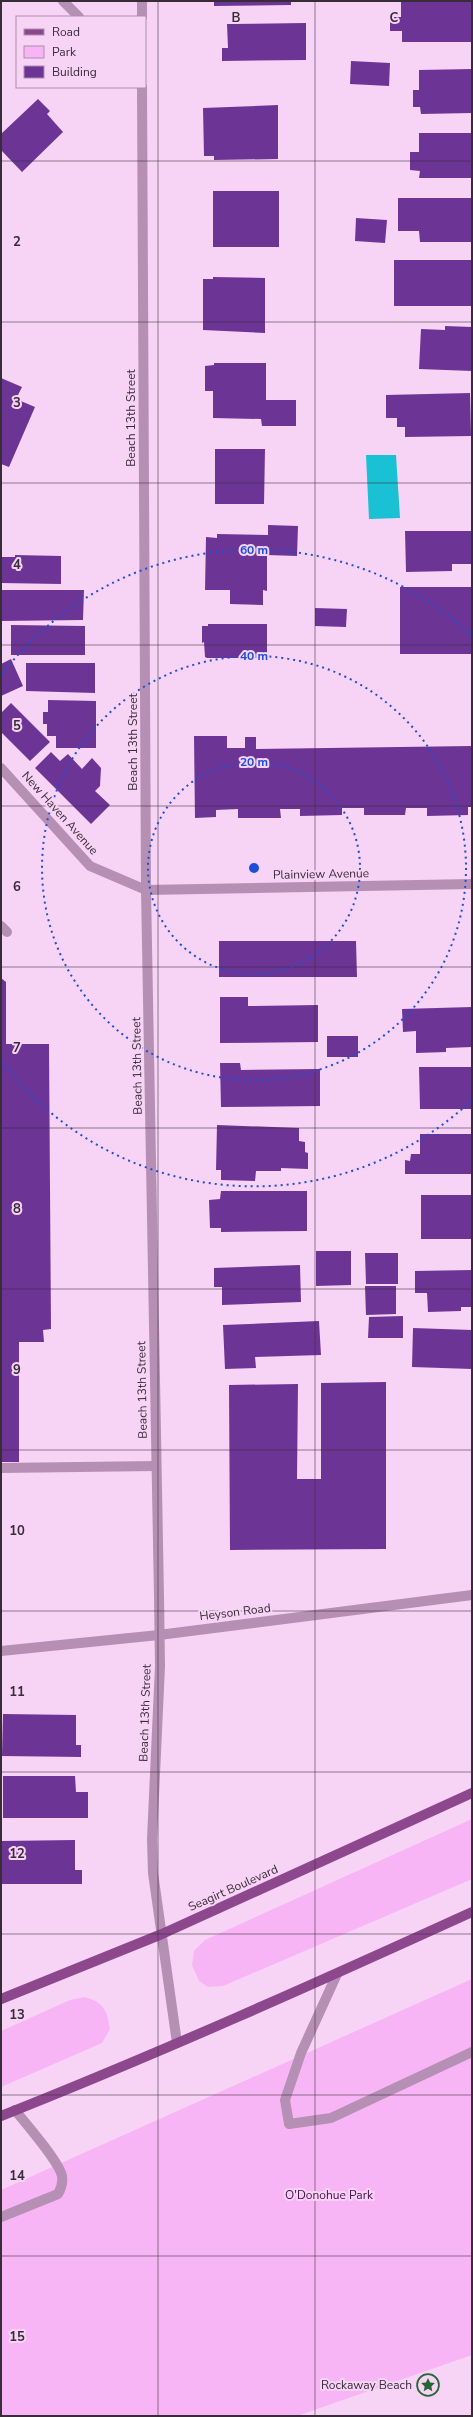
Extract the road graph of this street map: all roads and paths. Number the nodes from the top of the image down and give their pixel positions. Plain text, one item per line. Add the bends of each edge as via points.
1 (63, 1) edge
2 (142, 1) edge
3 (77, 16) edge
4 (142, 16) edge
5 (142, 88) edge
6 (1, 768) edge
7 (472, 884) edge
8 (146, 890) junction
9 (156, 1466) junction
10 (1, 1468) edge
11 (472, 1595) edge
12 (160, 1635) junction
13 (1, 1651) edge
14 (472, 1793) edge
15 (472, 1912) edge
16 (162, 1934) junction
17 (336, 1974) junction
18 (1, 1999) edge
19 (177, 2043) junction
20 (472, 2052) edge
21 (15, 2110) junction
22 (1, 2116) edge
23 (1, 2217) edge

1 - 3 street
2 - 4 street
5 - 8 street, Beach 13th Street
6 - 8 street, New Haven Avenue via 90,866
7 - 8 street, Plainview Avenue
8 - 9 street, Beach 13th Street
9 - 10 street
9 - 12 street, Beach 13th Street
11 - 12 street, Heyson Road
12 - 13 street, Heyson Road
12 - 16 street, Beach 13th Street via 152,1839 153,1873
14 - 16 main road, Seagirt Boulevard
15 - 17 main road
16 - 18 main road, Seagirt Boulevard
16 - 19 street, Beach 13th Street
17 - 19 main road
17 - 20 street via 301,2053 285,2100 288,2124 331,2118
19 - 21 main road
21 - 22 main road
21 - 23 street via 51,2157 62,2176 62,2188 58,2194

